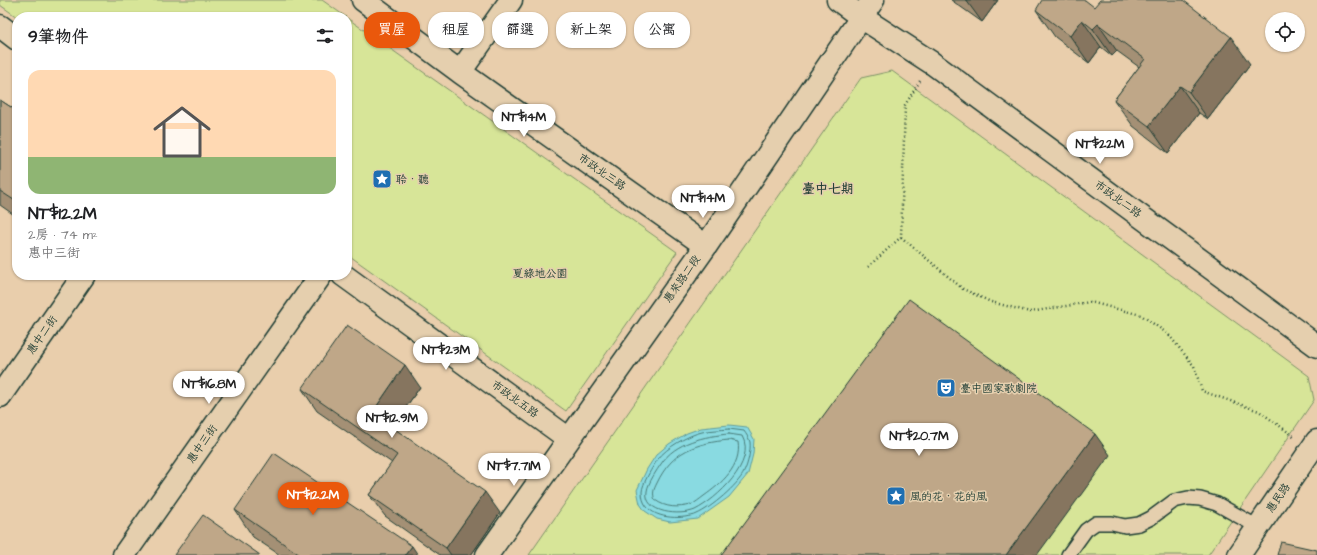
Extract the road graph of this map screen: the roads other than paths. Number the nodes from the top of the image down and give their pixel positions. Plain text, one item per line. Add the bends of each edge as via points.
1 (363, 0) edge
2 (511, 0) edge
3 (838, 0) edge
4 (867, 8) edge
5 (460, 72) junction
6 (706, 246) junction
7 (81, 280) edge
8 (317, 280) edge
9 (350, 280) edge
10 (1317, 346) edge
11 (0, 396) edge
12 (569, 438) junction
13 (1315, 444) edge
14 (1258, 527) junction
15 (124, 555) edge
16 (487, 555) edge
17 (1068, 555) edge
18 (1238, 555) edge

1 - 5 street, 市政北三路
2 - 5 street
3 - 4 street, 市政北二路
4 - 6 street, 惠來路二段
4 - 10 street, 市政北二路 via 932,62
5 - 6 street, 市政北三路
6 - 12 street, 惠來路二段
7 - 11 street, 惠中二街
8 - 15 street, 惠中三街
9 - 12 street, 市政北五路
12 - 16 street, 惠來路二段
13 - 14 street, 惠民路
14 - 17 lane via 1217,504 1188,498 1174,501 1139,524 1125,526 1096,523 1086,530
14 - 18 street, 惠民路

